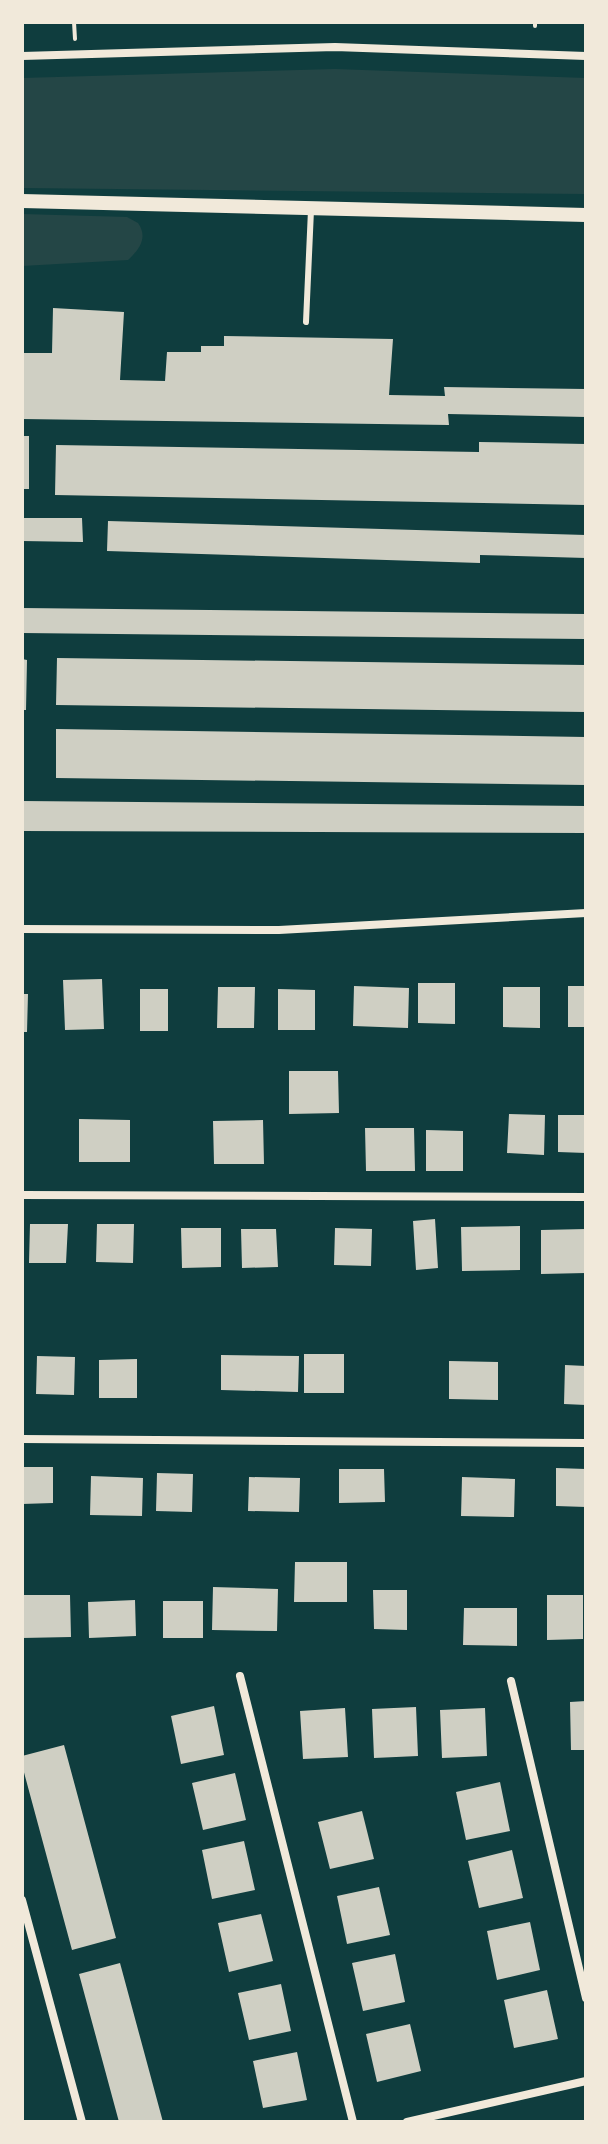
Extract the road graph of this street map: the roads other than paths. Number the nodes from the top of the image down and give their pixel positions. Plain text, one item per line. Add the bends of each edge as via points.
1 (22, 56) edge
2 (586, 56) edge
3 (22, 201) edge
4 (311, 208) junction
5 (586, 215) edge
6 (306, 322) dead end
7 (586, 913) edge
8 (22, 929) edge
9 (22, 1195) edge
10 (586, 1197) edge
11 (22, 1439) edge
12 (586, 1443) edge
13 (240, 1676) dead end
14 (511, 1681) dead end
15 (22, 1900) edge
16 (586, 1998) edge
17 (586, 2081) edge
18 (82, 2122) edge
19 (353, 2122) edge
20 (407, 2122) edge

1 - 2 street via 335,47
3 - 4 street
4 - 5 street
4 - 6 lane
7 - 8 street via 279,930
9 - 10 street
11 - 12 street
13 - 19 street
14 - 16 street
15 - 18 street
17 - 20 street

